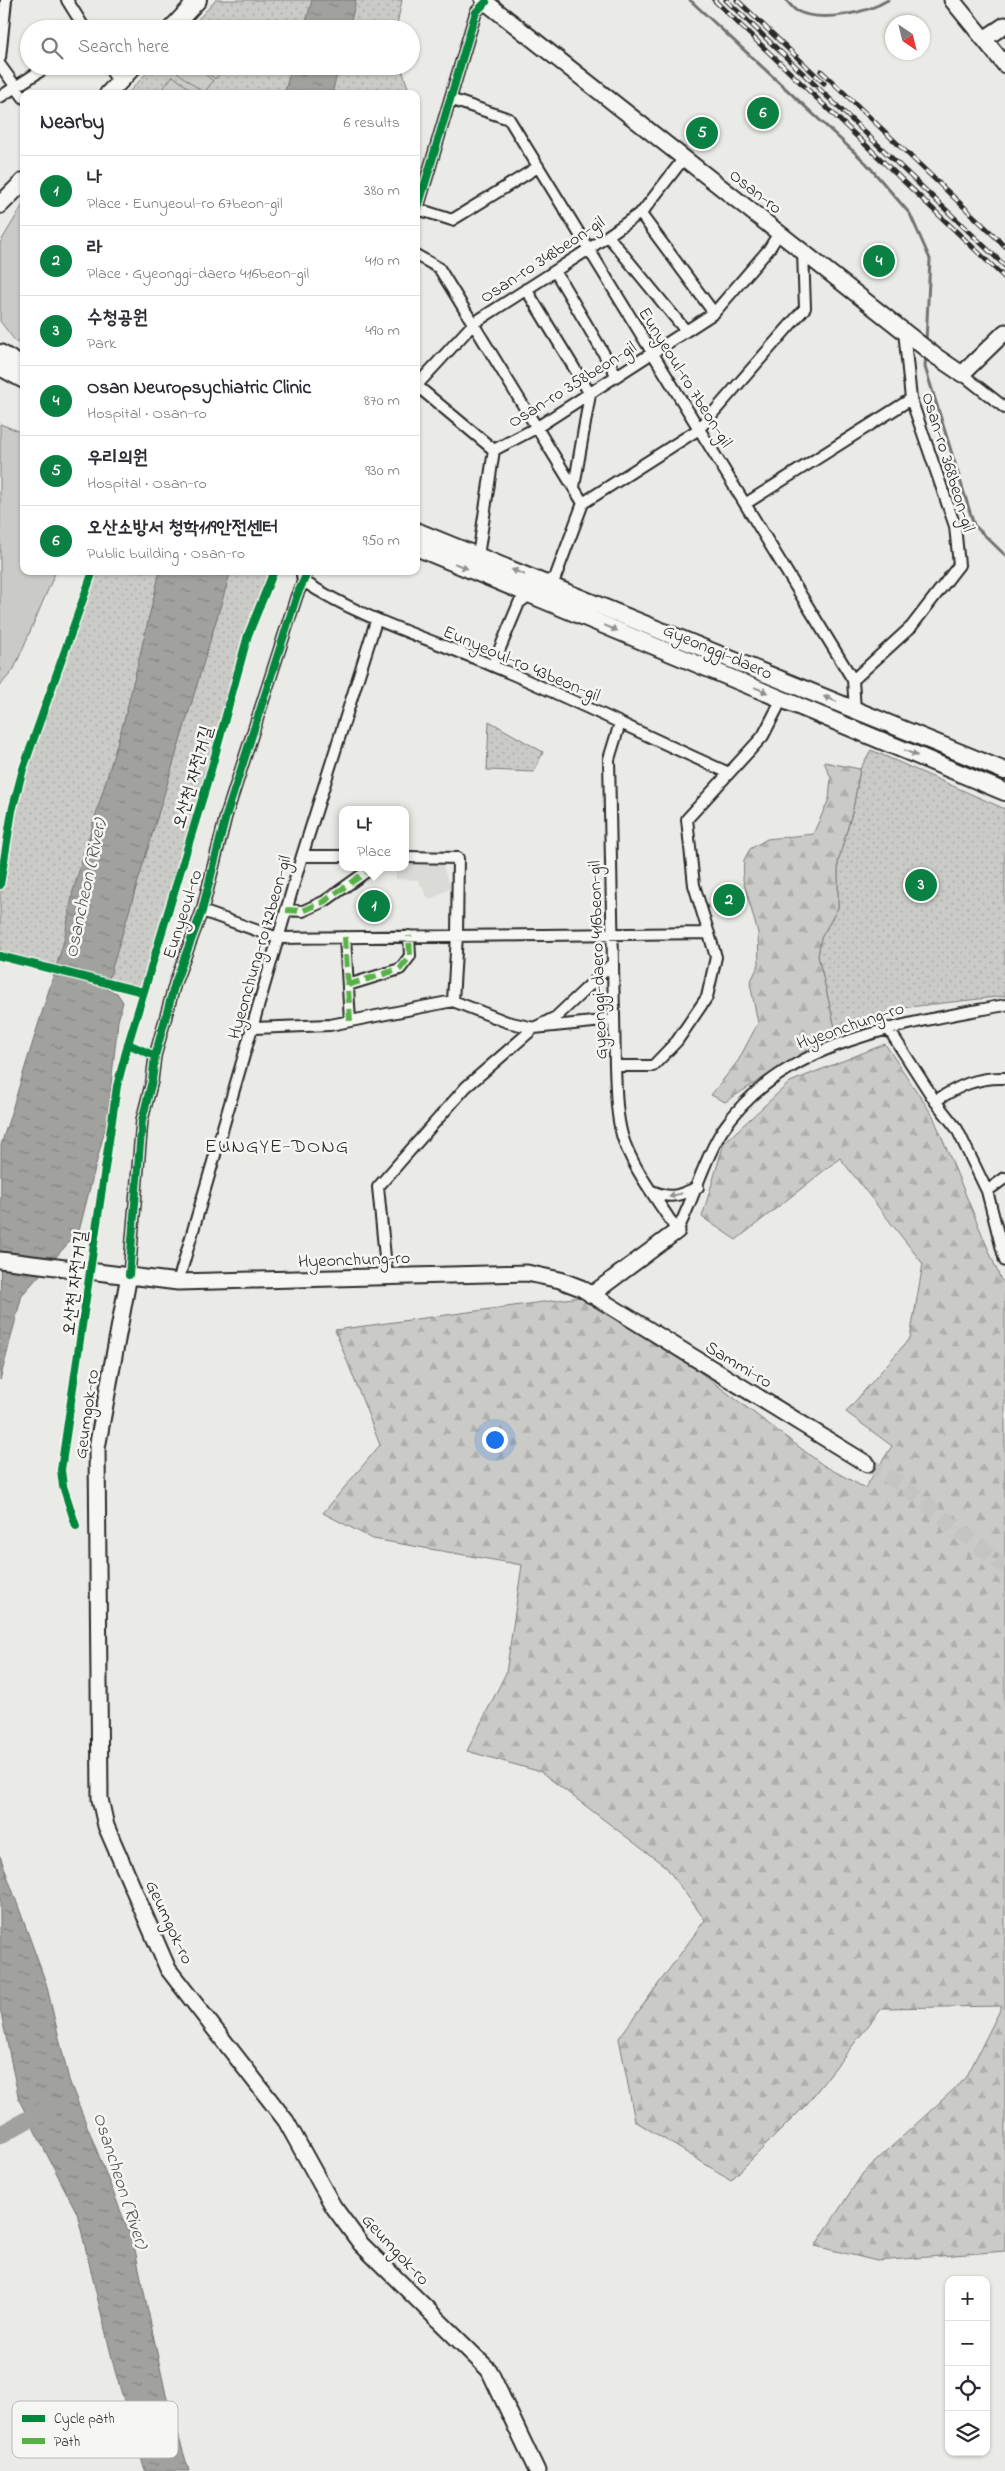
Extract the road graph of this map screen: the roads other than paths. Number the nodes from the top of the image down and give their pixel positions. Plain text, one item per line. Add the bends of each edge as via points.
1 (6, 0) edge
2 (67, 0) edge
3 (198, 0) edge
4 (952, 0) edge
5 (485, 1) edge
6 (79, 20) edge
7 (179, 20) edge
8 (1005, 25) edge
9 (984, 39) junction
10 (0, 58) edge
11 (0, 65) edge
12 (1005, 65) edge
13 (34, 75) edge
14 (110, 75) edge
15 (125, 75) edge
16 (15, 87) junction
17 (113, 88) edge
18 (20, 93) edge
19 (0, 98) edge
20 (450, 99) junction
21 (684, 158) junction
22 (538, 166) junction
23 (20, 185) edge
24 (420, 202) edge
25 (0, 204) edge
26 (420, 213) edge
27 (640, 213) junction
28 (779, 233) junction
29 (608, 236) junction
30 (589, 249) junction
31 (802, 252) junction
32 (420, 257) edge
33 (555, 271) junction
34 (526, 289) junction
35 (714, 313) junction
36 (474, 323) junction
37 (686, 331) junction
38 (1005, 332) edge
39 (908, 334) junction
40 (653, 354) junction
41 (2, 360) edge
42 (20, 366) edge
43 (962, 374) junction
44 (20, 376) edge
45 (616, 376) junction
46 (420, 381) edge
47 (420, 388) edge
48 (590, 394) junction
49 (911, 399) junction
50 (1005, 408) edge
51 (536, 428) junction
52 (699, 429) junction
53 (494, 450) junction
54 (574, 487) junction
55 (583, 503) junction
56 (745, 504) junction
57 (420, 533) edge
58 (420, 549) edge
59 (478, 556) junction
60 (302, 576) edge
61 (542, 582) junction
62 (531, 595) junction
63 (376, 621) junction
64 (493, 665) junction
65 (854, 680) junction
66 (782, 699) junction
67 (855, 710) junction
68 (620, 724) junction
69 (1005, 771) edge
70 (729, 773) junction
71 (1005, 792) edge
72 (302, 856) junction
73 (339, 856) edge
74 (409, 857) edge
75 (367, 871) edge
76 (286, 910) junction
77 (202, 911) junction
78 (709, 933) junction
79 (611, 934) junction
80 (457, 935) junction
81 (410, 936) junction
82 (344, 937) junction
83 (278, 938) junction
84 (612, 964) junction
85 (348, 985) junction
86 (453, 1001) junction
87 (1005, 1005) edge
88 (613, 1020) junction
89 (350, 1021) junction
90 (254, 1028) junction
91 (534, 1028) junction
92 (888, 1028) junction
93 (614, 1066) junction
94 (1005, 1078) edge
95 (935, 1101) junction
96 (1005, 1178) edge
97 (698, 1187) junction
98 (652, 1190) junction
99 (987, 1191) junction
100 (677, 1231) junction
101 (0, 1260) edge
102 (1005, 1261) edge
103 (129, 1275) junction
104 (387, 1277) junction
105 (178, 1282) junction
106 (591, 1295) junction
107 (867, 1464) tunnel mouth
108 (537, 2471) edge

1 - 10 street
2 - 6 street
3 - 7 main road
4 - 9 street
5 - 20 street via 476,12
5 - 21 street, Osan-ro
8 - 9 street
9 - 12 street
11 - 16 street
13 - 16 street
14 - 17 street
15 - 17 main road
16 - 18 street
16 - 19 street
20 - 22 street, Eunyeoul-ro 7beon-gil via 509,119
20 - 24 street
21 - 27 street, Osan-ro 348beon-gil
21 - 28 street, Osan-ro
22 - 26 street via 452,220
22 - 30 street, Eunyeoul-ro 7beon-gil
23 - 25 main road
27 - 29 street, Osan-ro 348beon-gil
27 - 35 street
28 - 31 street, Osan-ro
28 - 35 street, Osan-ro 358beon-gil via 770,250
29 - 30 street, Osan-ro 348beon-gil
29 - 37 street
30 - 33 street, Osan-ro 348beon-gil
30 - 40 street, Eunyeoul-ro 7beon-gil
31 - 39 street, Osan-ro
31 - 52 street via 805,308
32 - 36 street via 439,268
33 - 34 street, Osan-ro 348beon-gil
33 - 45 street
34 - 36 street, Osan-ro 348beon-gil
34 - 48 street
35 - 37 street, Osan-ro 358beon-gil
36 - 46 street, Osan-ro 348beon-gil
36 - 51 street
37 - 40 street, Osan-ro 358beon-gil
38 - 43 street
39 - 43 street, Osan-ro
39 - 49 street, Osan-ro 368beon-gil
40 - 45 street, Osan-ro 358beon-gil
40 - 52 street, Eunyeoul-ro 7beon-gil
41 - 42 main road
41 - 44 main road
43 - 50 street
45 - 48 street, Osan-ro 358beon-gil
47 - 53 street
48 - 51 street, Osan-ro 358beon-gil
48 - 54 street
49 - 56 street
49 - 65 street, Osan-ro 368beon-gil via 955,526 959,565 911,627
51 - 53 street, Osan-ro 358beon-gil
51 - 54 street
52 - 55 street
52 - 56 street, Eunyeoul-ro 7beon-gil
53 - 59 street
54 - 55 street
55 - 61 street via 555,578
56 - 65 street, Eunyeoul-ro 7beon-gil
57 - 59 main road, Gyeonggi-daero
58 -> 62 main road, Gyeonggi-daero
61 -> 59 main road, Gyeonggi-daero
60 - 63 street, Eunyeoul-ro 43beon-gil
60 - 77 street, Eunyeoul-ro via 226,816
61 - 62 street
67 -> 61 main road, Gyeonggi-daero
62 - 64 street via 519,603
62 -> 66 main road, Gyeonggi-daero
63 - 64 street, Eunyeoul-ro 43beon-gil
63 - 72 street, Hyeonchung-ro 72beon-gil
64 - 68 street, Eunyeoul-ro 43beon-gil
65 - 67 street, Eunyeoul-ro 7beon-gil
66 - 70 street, Gyeonggi-daero 416beon-gil via 763,736
66 -> 71 main road, Gyeonggi-daero
67 - 69 main road, Gyeonggi-daero
68 - 70 street, Eunyeoul-ro 43beon-gil
68 - 79 street, Gyeonggi-daero 416beon-gil via 609,759
70 - 78 street, Gyeonggi-daero 416beon-gil via 687,818 694,885
72 - 73 street
72 - 76 street, Hyeonchung-ro 72beon-gil
74 - 80 street via 458,858
75 - 76 street via 325,901 303,911
76 - 83 street, Hyeonchung-ro 72beon-gil
77 - 83 street
77 - 103 street, Eunyeoul-ro via 168,1010 142,1120
78 - 79 street
78 - 93 street, Gyeonggi-daero 416beon-gil via 716,957 707,997 677,1041 653,1066
79 - 80 street
79 - 84 street, Gyeonggi-daero 416beon-gil
80 - 81 street
80 - 86 street
81 - 82 street
81 - 85 street via 410,956 400,969
82 - 83 street
82 - 85 street
83 - 90 street, Hyeonchung-ro 72beon-gil
84 - 88 street, Gyeonggi-daero 416beon-gil
84 - 91 street via 556,1017
85 - 89 street
86 - 89 street
86 - 91 street via 507,1022
87 - 92 street, Hyeonchung-ro
88 - 91 street
88 - 93 street, Gyeonggi-daero 416beon-gil
89 - 90 street via 330,1025
90 - 105 street, Hyeonchung-ro 72beon-gil
91 - 104 street via 466,1087 378,1187
92 - 95 street
92 - 97 street, Hyeonchung-ro via 792,1065 752,1097 724,1129 711,1150
93 - 98 street via 622,1136
94 - 95 street via 991,1077 962,1084
95 - 99 street via 957,1129
96 - 99 street
97 -> 98 street via 666,1197
97 - 100 street, Hyeonchung-ro
98 - 100 street
99 - 102 street
100 - 106 street
101 - 103 street, Hyeonchung-ro
103 - 105 street, Hyeonchung-ro
103 - 108 street, Geumgok-ro via 97,1448 100,1799 106,1826 168,1969 286,2121 333,2206 361,2244 489,2370
104 - 105 street, Hyeonchung-ro
104 - 106 street, Hyeonchung-ro via 527,1273 560,1280
106 - 107 street, Sammi-ro

